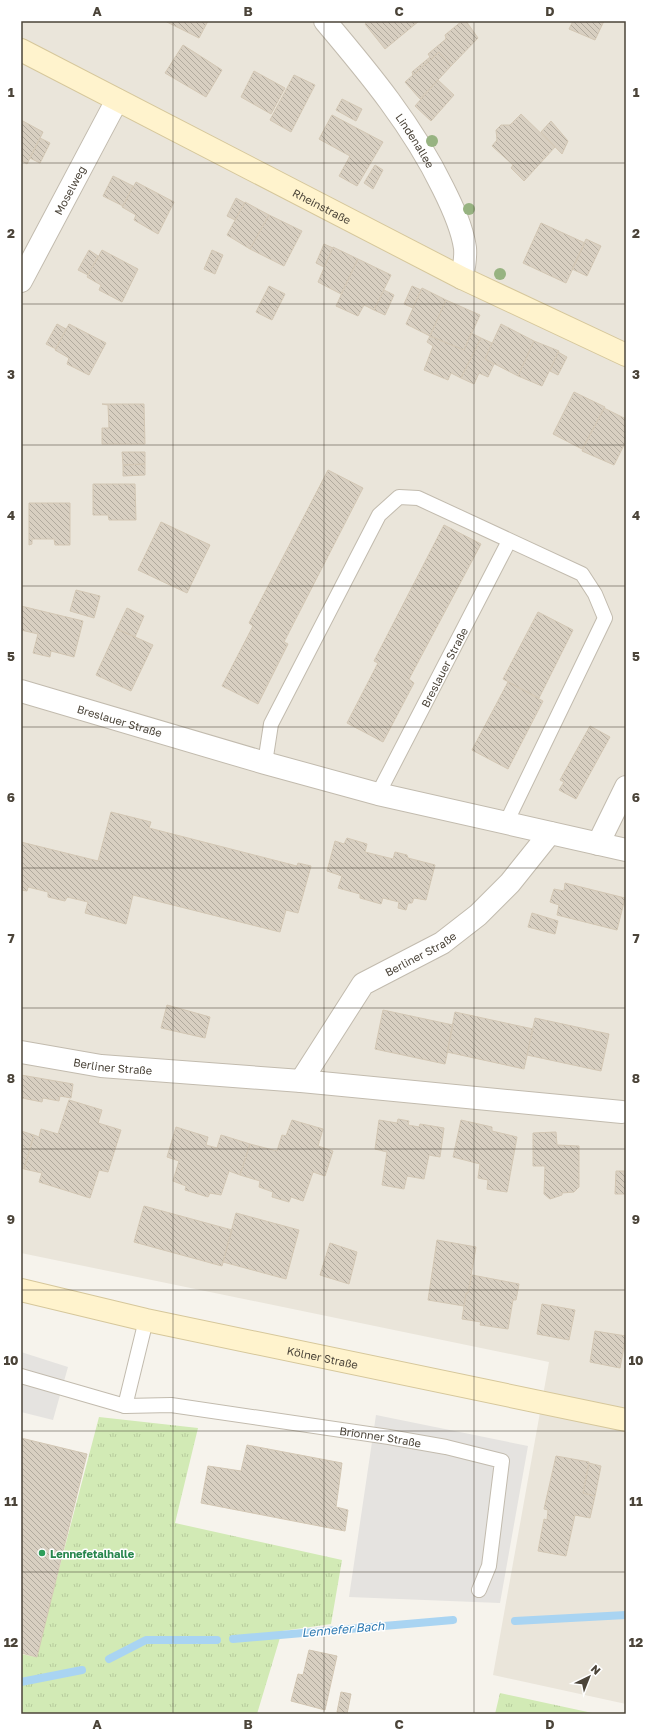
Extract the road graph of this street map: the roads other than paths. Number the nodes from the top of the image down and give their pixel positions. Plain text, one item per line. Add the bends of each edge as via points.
1 (325, 21) edge
2 (21, 50) edge
3 (117, 100) junction
4 (462, 278) junction
5 (21, 281) edge
6 (626, 355) edge
7 (509, 541) junction
8 (21, 691) edge
9 (265, 763) junction
10 (626, 787) edge
11 (378, 794) junction
12 (506, 823) junction
13 (550, 833) junction
14 (598, 844) junction
15 (626, 850) edge
16 (21, 1052) edge
17 (301, 1081) junction
18 (622, 1112) dead end
19 (21, 1290) edge
20 (146, 1320) junction
21 (21, 1376) edge
22 (125, 1406) junction
23 (626, 1420) edge
24 (479, 1590) dead end

1 - 4 street, Lindenallee via 397,111 435,170 449,200 465,248
2 - 3 street, Rheinstraße
3 - 4 street, Rheinstraße
3 - 5 street, Moselweg
4 - 6 street, Rheinstraße
7 - 9 lane via 418,498 399,497 379,515 271,724
7 - 11 lane, Breslauer Straße
7 - 12 lane via 582,574 595,594 605,618
8 - 9 street, Breslauer Straße
9 - 11 street, Breslauer Straße
10 - 14 street
11 - 12 street, Breslauer Straße
12 - 13 street, Breslauer Straße
13 - 14 street, Breslauer Straße
13 - 17 street, Berliner Straße via 510,883 478,915 442,943 363,984
14 - 15 street, Breslauer Straße
16 - 17 street, Berliner Straße via 101,1066
17 - 18 street, Berliner Straße
19 - 20 street, Kölner Straße
20 - 22 lane
20 - 23 street, Kölner Straße
21 - 22 lane, Brionner Straße
22 - 24 lane, Brionner Straße via 179,1406 389,1437 446,1447 502,1461 489,1566

